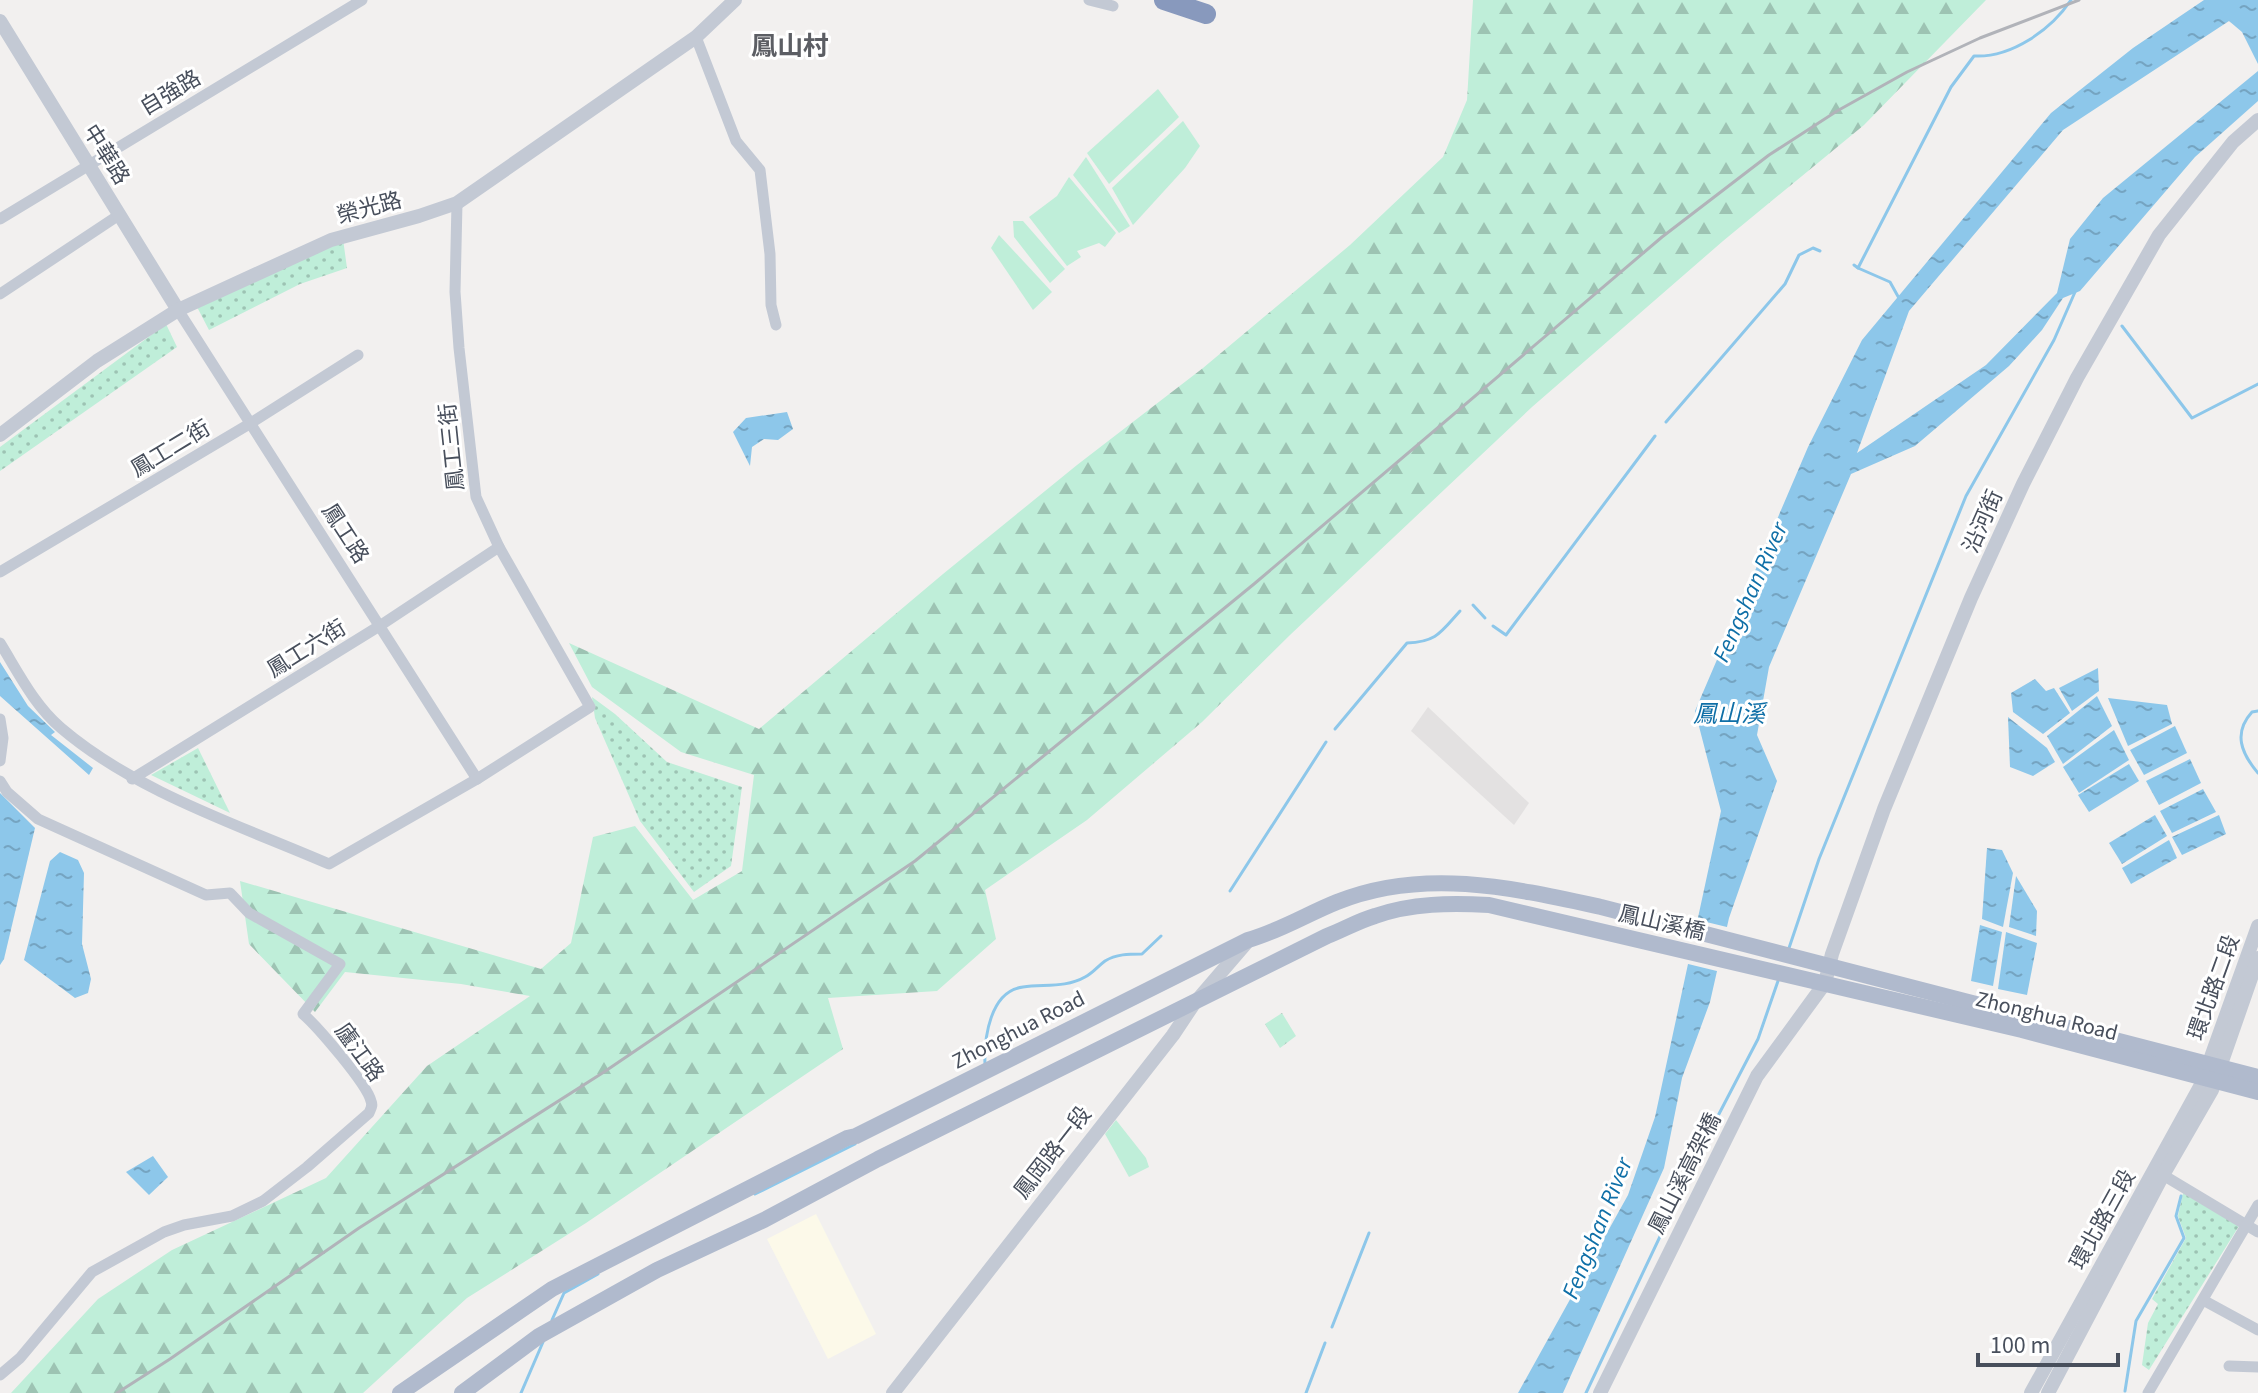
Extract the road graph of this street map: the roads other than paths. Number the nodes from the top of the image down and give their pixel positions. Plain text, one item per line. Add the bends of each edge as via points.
1 (362, 0) edge
2 (735, 0) edge
3 (1089, 0) edge
4 (1164, 0) edge
5 (1113, 6) dead end
6 (1206, 14) dead end
7 (0, 21) edge
8 (696, 37) junction
9 (2258, 120) edge
10 (88, 165) junction
11 (457, 203) junction
12 (119, 215) junction
13 (0, 219) edge
14 (0, 294) edge
15 (178, 310) junction
16 (776, 325) dead end
17 (358, 355) dead end
18 (251, 423) junction
19 (0, 435) edge
20 (499, 547) junction
21 (0, 572) edge
22 (381, 625) junction
23 (0, 643) edge
24 (0, 719) edge
25 (0, 761) edge
26 (132, 779) junction
27 (477, 779) junction
28 (0, 781) edge
29 (1504, 886) joint
30 (2258, 926) edge
31 (1248, 940) junction
32 (2258, 958) edge
33 (1830, 965) junction
34 (1825, 983) junction
35 (1193, 1005) junction
36 (2212, 1073) junction
37 (2258, 1077) edge
38 (2258, 1092) edge
39 (2163, 1175) junction
40 (2258, 1205) edge
41 (2252, 1229) edge
42 (2203, 1300) junction
43 (2258, 1330) edge
44 (2229, 1366) dead end
45 (2258, 1367) edge
46 (0, 1375) edge
47 (400, 1393) edge
48 (462, 1393) edge
49 (893, 1393) edge
50 (1600, 1393) edge
51 (2031, 1393) edge
52 (2048, 1393) edge
53 (2148, 1393) edge

1 - 10 street, 自強路
2 - 8 street, 榮光路
3 - 5 street
4 - 6 highway
7 - 10 street, 中華路
8 - 11 street, 榮光路
8 - 16 street via 736,141 760,170
9 - 33 street, 沿河街 via 2233,142 2159,235 2092,349 2023,484 1884,809
10 - 12 street, 中華路
10 - 13 street, 自強路
11 - 15 street, 榮光路 via 331,240
11 - 20 street, 鳳工三街 via 455,292 476,497
12 - 14 street
12 - 15 street, 中華路
15 - 18 street, 鳳工路
15 - 19 street, 榮光路 via 97,361
17 - 18 street, 鳳工二街
18 - 21 street, 鳳工二街
18 - 22 street, 鳳工路
20 - 22 street, 鳳工六街
20 - 27 street, 鳳工三街 via 590,707
22 - 26 street, 鳳工六街
22 - 27 street, 鳳工路
23 - 26 street via 30,694 60,727
24 - 25 street
26 - 27 street via 329,864
28 - 46 street, 廬江路 via 38,819 206,895 230,893 249,913 340,964 303,1014 366,1090 372,1107 263,1201 232,1216 164,1232 92,1272
29 - 31 main road, Zhonghua Road via 1435,882 1396,887 1339,901
29 - 33 main road, 鳳山溪橋
30 - 36 street, 環北路二段
31 - 35 street, 鳳岡路一段
31 - 47 main road, Zhonghua Road via 552,1289
32 - 36 street, 環北路二段
33 - 34 street, 沿河街
33 - 36 main road, Zhonghua Road
34 - 35 main road, 鳳山溪橋 via 1489,905 1448,902 1374,916
34 - 36 main road, Zhonghua Road
34 - 50 street, 鳳山溪高架橋 via 1757,1076
35 - 48 main road via 657,1270 539,1336
35 - 49 street, 鳳岡路一段
36 - 37 main road, Zhonghua Road
36 - 38 main road, Zhonghua Road
36 - 39 street, 環北路三段
36 - 51 street, 環北路三段
39 - 41 street
39 - 52 street, 環北路三段
40 - 41 street
41 - 42 street
42 - 43 street
42 - 53 street
44 - 45 street

